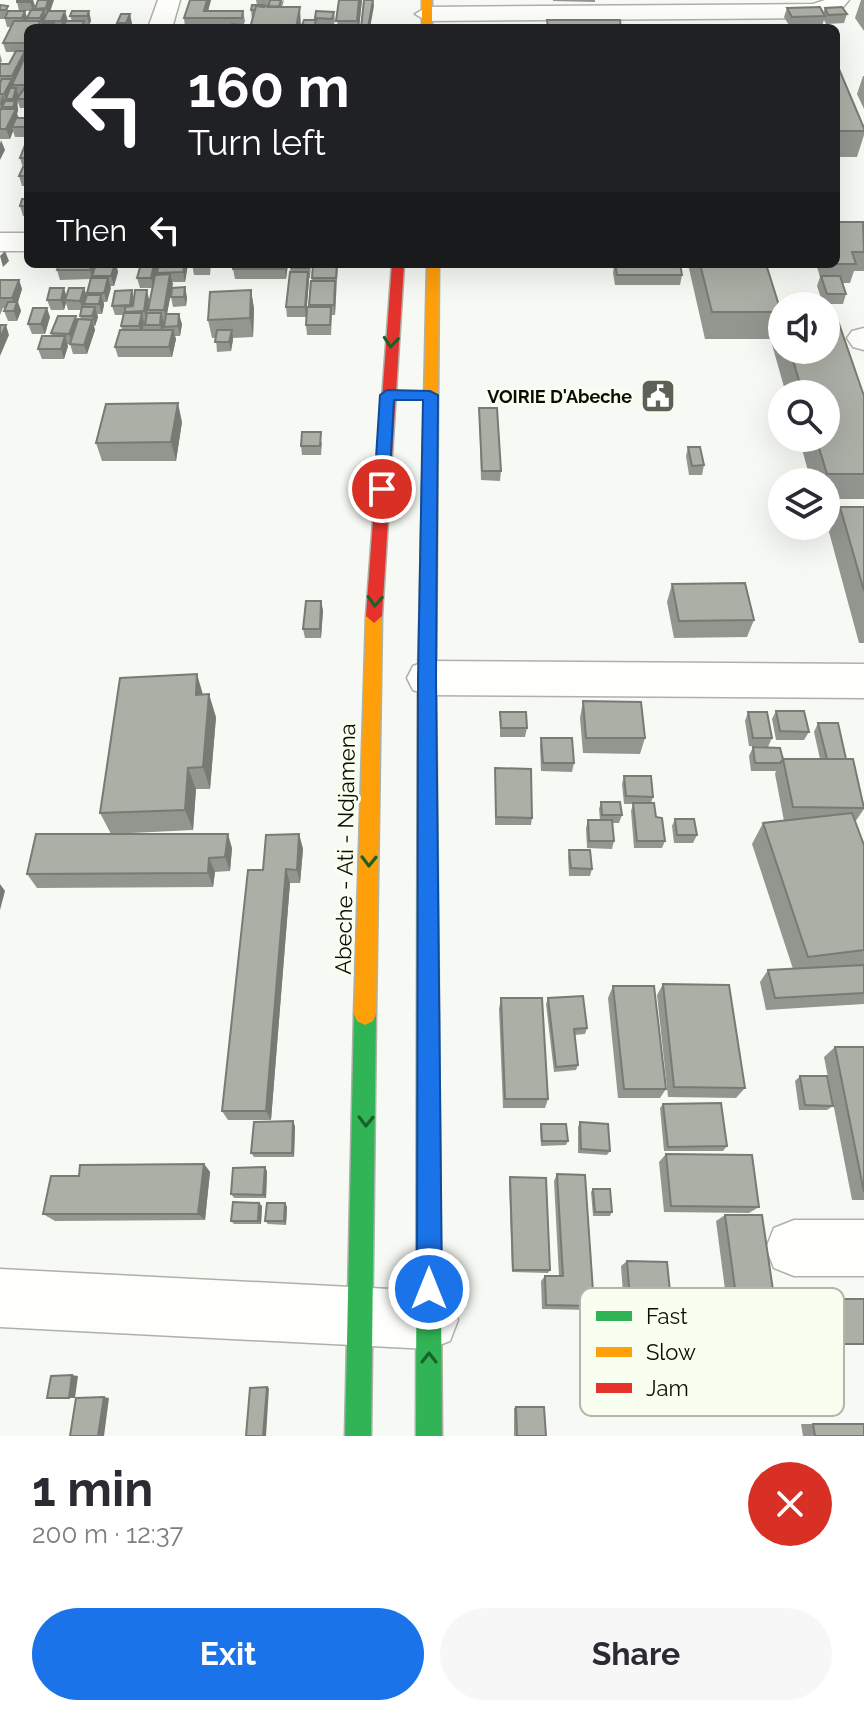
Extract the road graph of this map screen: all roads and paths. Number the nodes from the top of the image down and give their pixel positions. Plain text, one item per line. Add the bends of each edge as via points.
1 (169, 0) edge
2 (838, 0) edge
3 (427, 14) edge
4 (161, 24) edge
5 (0, 242) edge
6 (24, 242) edge
7 (398, 268) edge
8 (432, 268) edge
9 (409, 395) junction
10 (427, 678) junction
11 (864, 681) edge
12 (794, 1248) dead end
13 (864, 1248) edge
14 (0, 1298) edge
15 (363, 1316) junction
16 (429, 1320) junction
17 (358, 1436) edge
18 (429, 1436) edge

1 - 4 street
2 - 3 street via 813,11
5 - 6 street
7 -> 9 highway, Abeche - Ati - Ndjamena
8 - 9 highway, Abeche - Ati - Ndjamena
9 - 10 highway, Abeche - Ati - Ndjamena
9 -> 15 highway, Abeche - Ati - Ndjamena via 371,676
10 - 11 street
10 - 16 highway, Abeche - Ati - Ndjamena
12 - 13 street
14 - 15 street
15 - 16 street
15 - 17 highway, Abeche - Ati - Ndjamena
18 -> 16 highway, Abeche - Ati - Ndjamena

